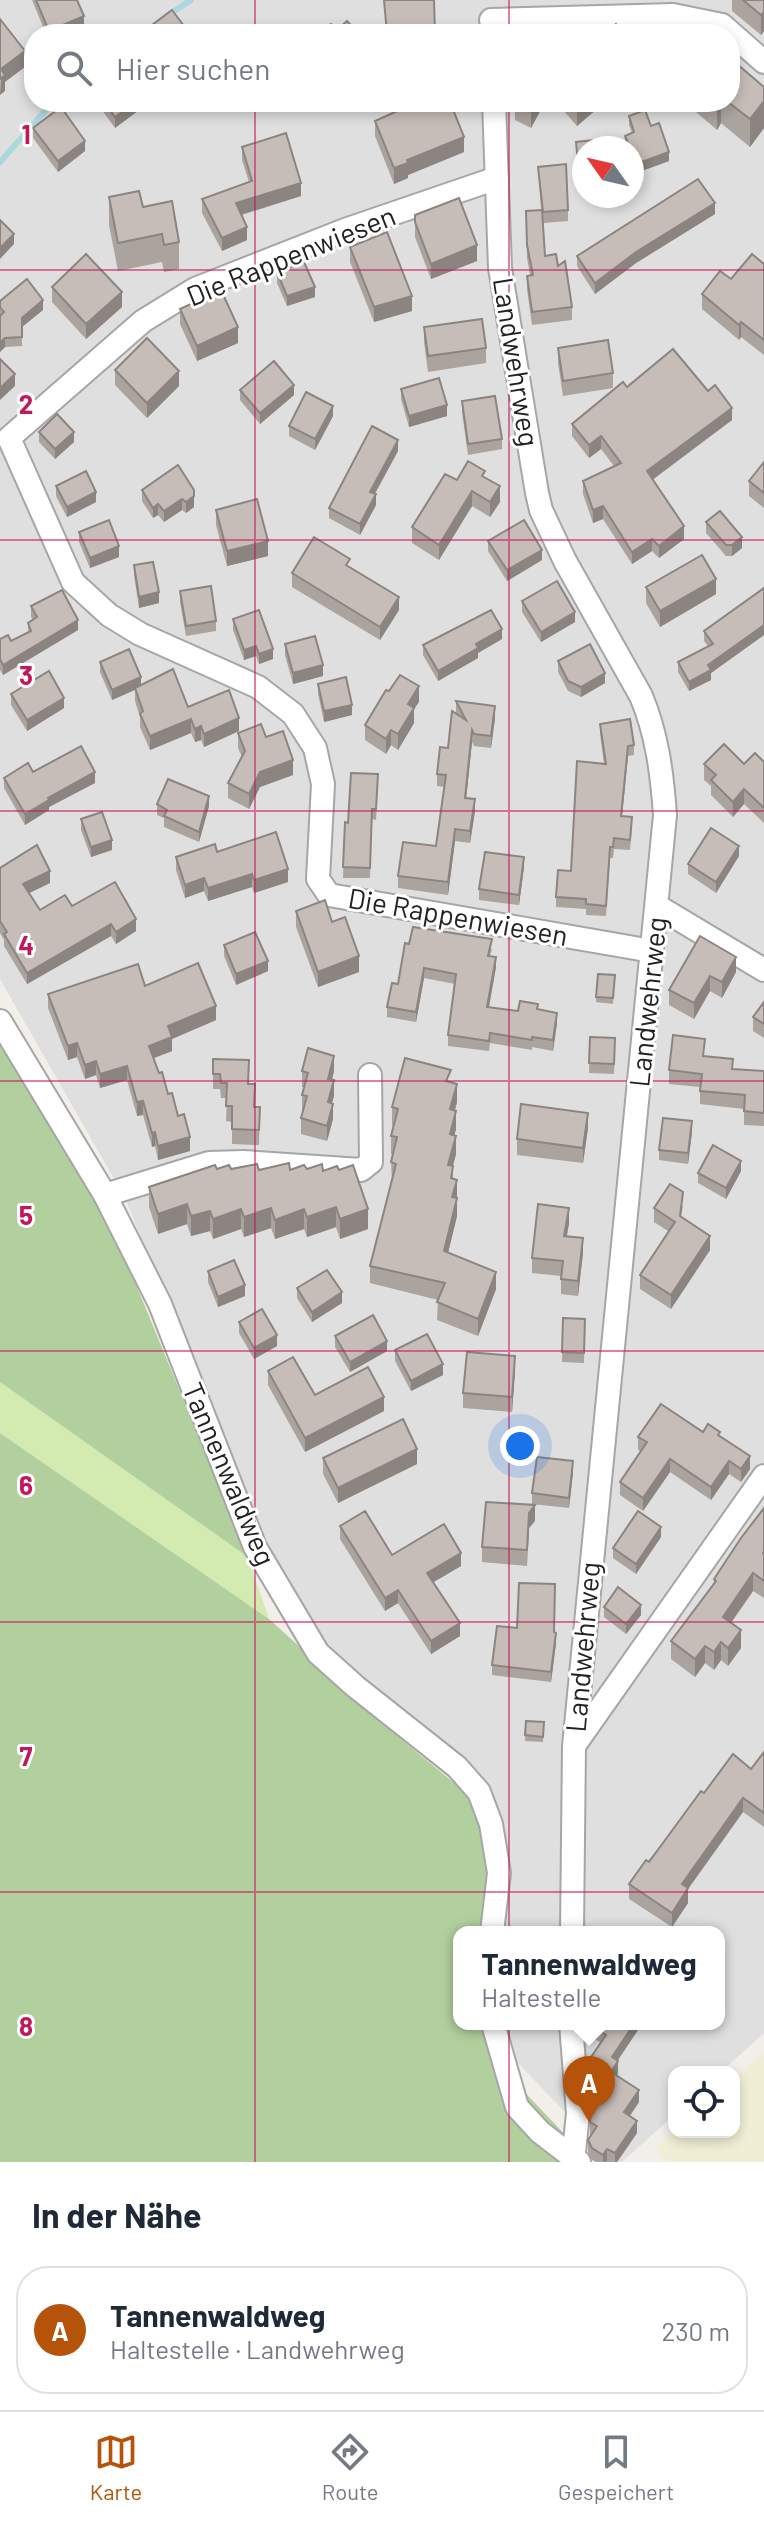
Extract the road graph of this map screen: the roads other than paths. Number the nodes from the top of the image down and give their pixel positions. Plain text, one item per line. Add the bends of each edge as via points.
1 (490, 18) edge
2 (717, 24) edge
3 (740, 41) edge
4 (764, 62) edge
5 (494, 112) edge
6 (497, 178) junction
7 (657, 906) junction
8 (652, 951) junction
9 (764, 970) edge
10 (0, 1021) edge
11 (370, 1075) dead end
12 (105, 1195) junction
13 (764, 1476) edge
14 (574, 1746) junction
15 (493, 1926) edge
16 (572, 1926) edge
17 (495, 2030) edge
18 (571, 2030) edge
19 (576, 2161) edge

1 - 2 street via 673,15
3 - 4 street
5 - 6 street, Landwehrweg
6 - 7 street, Landwehrweg via 500,268 541,510 655,732 665,815
6 - 8 street, Die Rappenwiesen via 195,289 143,321 9,438 73,582 130,628 258,687 293,714 315,748 323,784 318,879 329,895
7 - 8 street, Landwehrweg
7 - 9 street
8 - 14 street, Landwehrweg
10 - 12 street, Tannenwaldweg
11 - 12 street via 371,1162 361,1170 209,1163
12 - 15 street, Tannenwaldweg via 160,1304 255,1547 318,1653 457,1767 479,1792 499,1873
13 - 14 street
14 - 16 street, Landwehrweg
17 - 19 street via 517,2107
18 - 19 street

